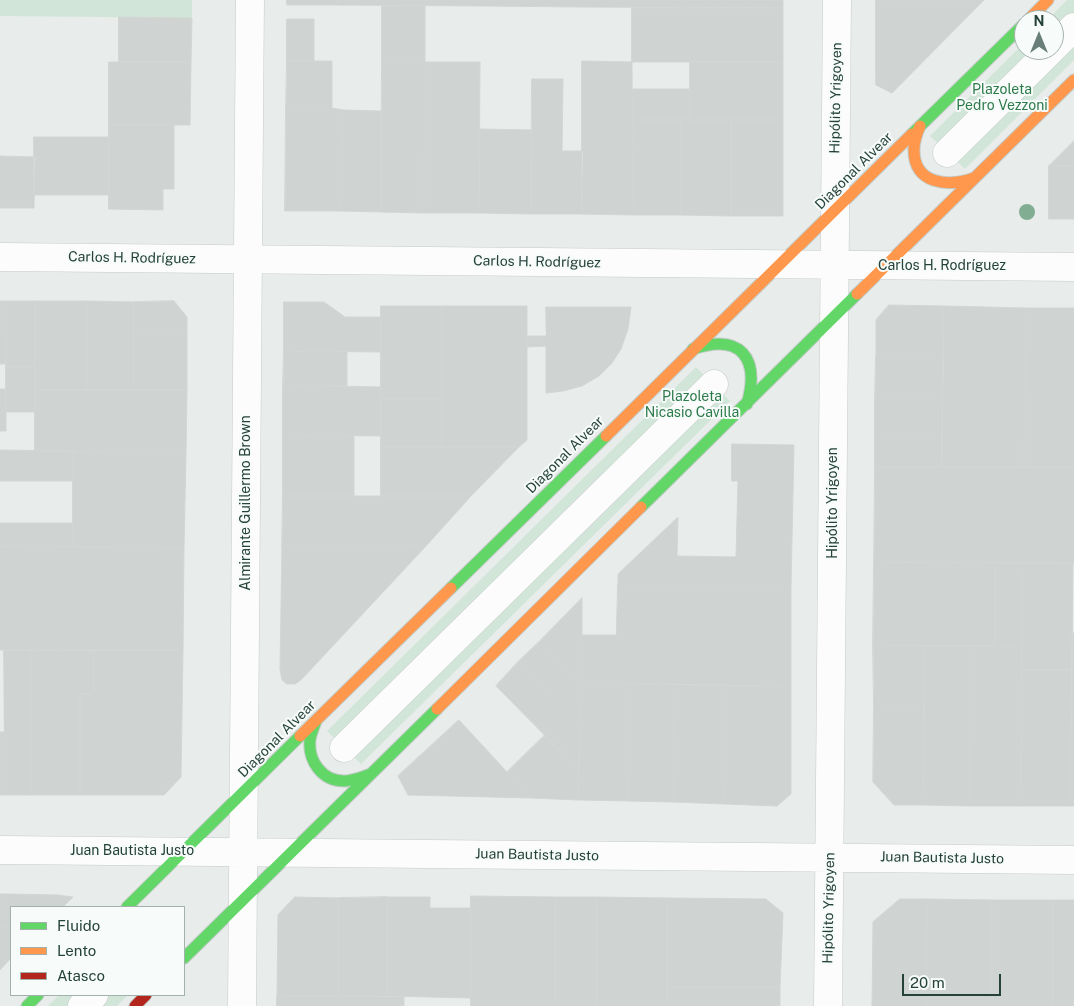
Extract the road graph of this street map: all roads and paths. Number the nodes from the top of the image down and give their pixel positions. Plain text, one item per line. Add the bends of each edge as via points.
1 (250, 0) edge
2 (837, 0) edge
3 (1048, 0) edge
4 (1038, 10) edge
5 (1074, 27) edge
6 (1014, 34) edge
7 (1064, 36) edge
8 (1040, 60) edge
9 (1074, 80) edge
10 (920, 126) junction
11 (948, 153) dead end
12 (974, 178) junction
13 (835, 210) junction
14 (0, 257) edge
15 (248, 259) junction
16 (780, 265) junction
17 (834, 265) junction
18 (888, 266) junction
19 (1074, 267) edge
20 (834, 318) junction
21 (693, 349) junction
22 (714, 384) dead end
23 (747, 404) junction
24 (316, 721) junction
25 (344, 748) dead end
26 (371, 774) junction
27 (244, 792) junction
28 (0, 850) edge
29 (184, 852) junction
30 (243, 852) junction
31 (292, 852) junction
32 (829, 857) junction
33 (1074, 860) edge
34 (243, 900) junction
35 (128, 906) edge
36 (185, 957) edge
37 (37, 996) edge
38 (93, 996) edge
39 (145, 996) edge
40 (27, 1006) edge
41 (82, 1006) edge
42 (135, 1006) edge
43 (242, 1006) edge
44 (828, 1006) edge

1 - 15 street, Almirante Guillermo Brown
2 - 13 street, Hipólito Yrigoyen
3 - 4 main road
5 - 7 street
6 - 10 main road, Diagonal Alvear
8 - 11 street
9 - 12 main road
10 - 12 main road via 914,152 920,169 927,177 944,184 957,184
10 - 13 main road, Diagonal Alvear
12 - 18 main road
13 - 16 main road, Diagonal Alvear
13 - 17 street, Hipólito Yrigoyen
14 - 15 street, Carlos H. Rodríguez
15 - 16 street, Carlos H. Rodríguez
15 - 27 street, Almirante Guillermo Brown
16 - 17 street, Carlos H. Rodríguez
16 - 21 main road, Diagonal Alvear
17 - 18 street, Carlos H. Rodríguez
17 - 20 street, Hipólito Yrigoyen
18 - 19 street, Carlos H. Rodríguez
18 - 20 main road
20 - 23 main road
20 - 32 street, Hipólito Yrigoyen
21 - 23 main road via 721,343 736,348 744,355 753,379
21 - 24 main road, Diagonal Alvear
22 - 25 street
23 - 26 main road
24 - 26 main road via 310,737 310,756 323,774 340,781
24 - 27 main road, Diagonal Alvear
26 - 31 main road
27 - 29 main road, Diagonal Alvear
27 - 30 street, Almirante Guillermo Brown
28 - 29 street, Juan Bautista Justo
29 - 30 street, Juan Bautista Justo
29 - 35 main road, Diagonal Alvear
30 - 31 street, Juan Bautista Justo
30 - 34 street, Almirante Guillermo Brown
31 - 32 street, Juan Bautista Justo
31 - 34 main road
32 - 33 street, Juan Bautista Justo
32 - 44 street, Hipólito Yrigoyen
34 - 36 main road
34 - 43 street, Almirante Guillermo Brown
37 - 40 main road
38 - 41 street
39 - 42 main road

